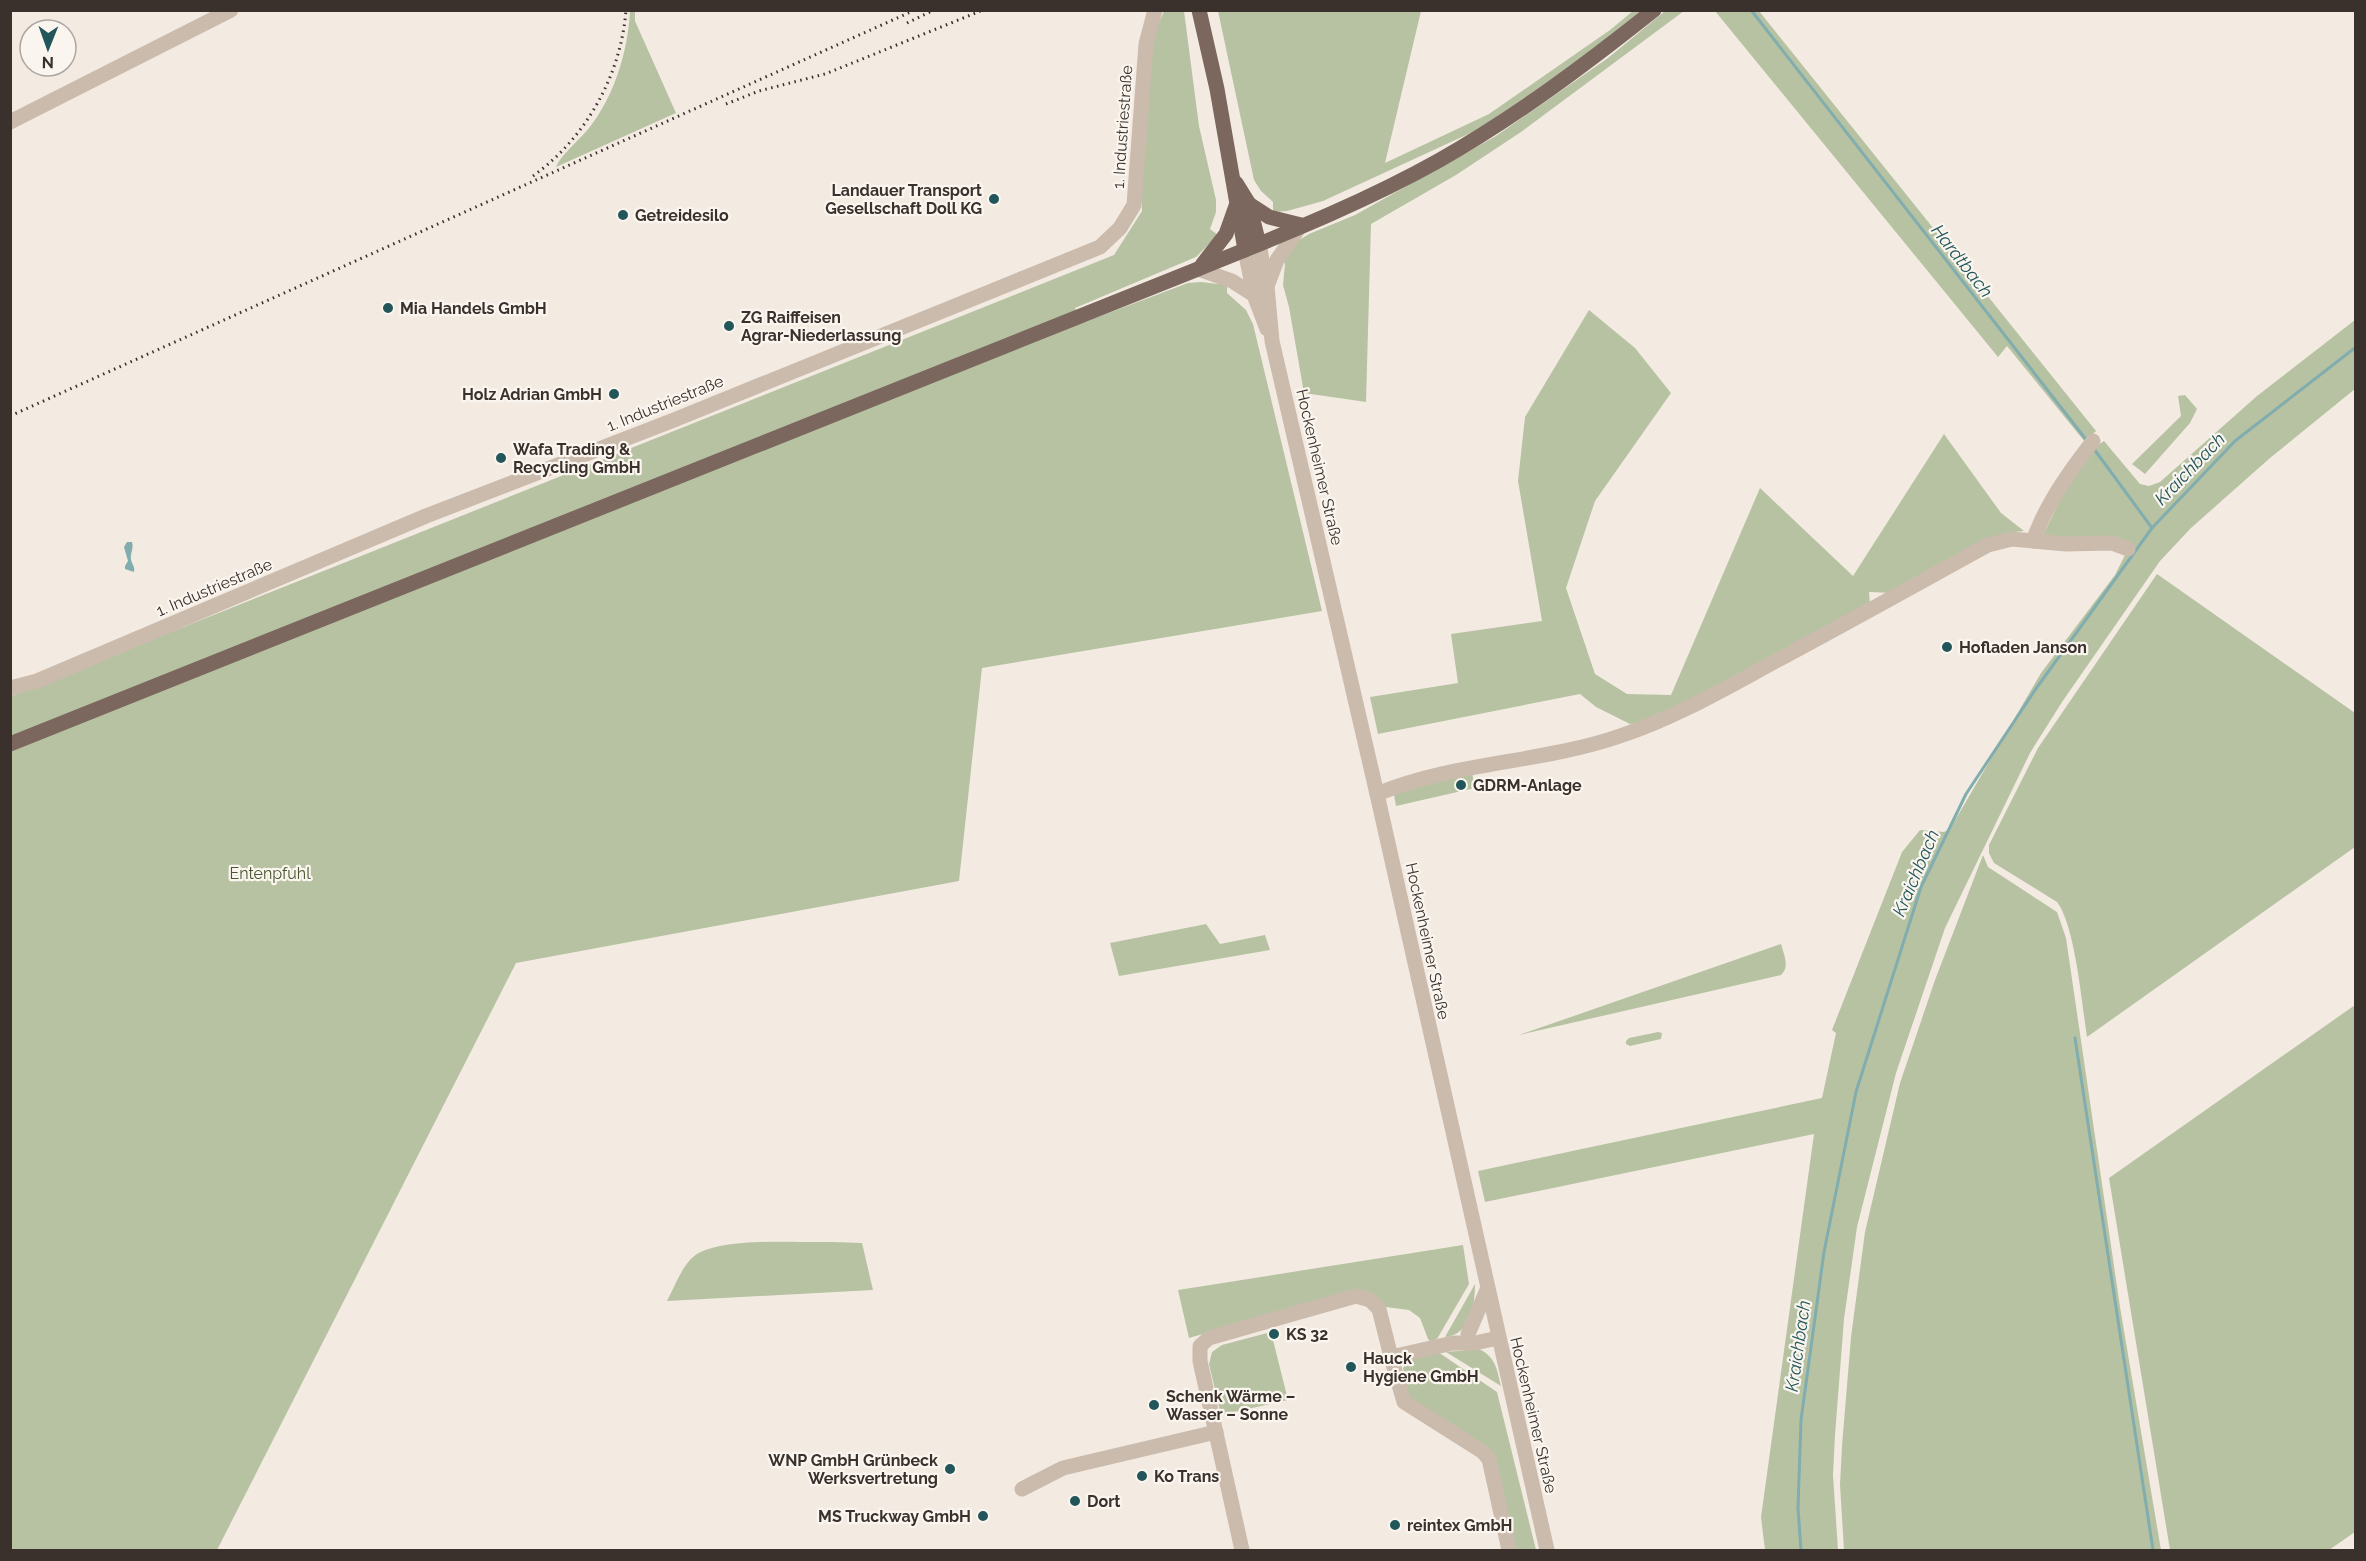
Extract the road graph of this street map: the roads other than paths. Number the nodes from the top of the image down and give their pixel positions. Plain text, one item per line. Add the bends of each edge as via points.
1 (231, 10) edge
2 (1155, 10) edge
3 (1199, 10) edge
4 (1654, 10) edge
5 (10, 122) edge
6 (1243, 205) junction
7 (1301, 225) junction
8 (1252, 247) junction
9 (1198, 270) junction
10 (1267, 286) junction
11 (1254, 295) junction
12 (1272, 340) junction
13 (2090, 445) dead end
14 (2033, 541) junction
15 (2128, 549) dead end
16 (10, 688) edge
17 (10, 744) edge
18 (1377, 794) junction
19 (1487, 1290) junction
20 (1468, 1334) junction
21 (1497, 1334) junction
22 (1453, 1343) junction
23 (1391, 1357) junction
24 (1216, 1432) junction
25 (1022, 1489) dead end
26 (1242, 1551) edge
27 (1509, 1551) edge
28 (1547, 1551) edge

1 - 5 street
2 - 16 street, 1. Industriestraße via 1146,44 1134,205 1120,228 1100,247 426,516 130,649
3 - 6 main road, Hockenheimer Straße via 1233,177
4 - 7 main road via 1556,85 1480,136 1341,210
6 - 7 main road
6 - 8 main road, Hockenheimer Straße
6 - 9 main road via 1217,248
7 - 8 main road
7 - 10 street via 1277,260
8 - 9 main road
8 - 10 street, Hockenheimer Straße
8 - 11 street, Hockenheimer Straße
9 - 11 street via 1232,281
9 - 17 main road
10 - 12 street, Hockenheimer Straße
11 - 12 street, Hockenheimer Straße
12 - 18 street, Hockenheimer Straße
13 - 14 street via 2044,513
14 - 15 street via 2112,543
14 - 18 street via 2012,539 1988,545 1652,725 1552,753 1401,784
18 - 19 street, Hockenheimer Straße
19 - 20 street
19 - 21 street, Hockenheimer Straße
20 - 21 street
20 - 22 street
21 - 22 street via 1475,1343
21 - 28 street, Hockenheimer Straße
22 - 23 street
23 - 24 street via 1380,1309 1370,1300 1356,1296 1209,1338 1200,1346 1200,1361
23 - 27 street via 1404,1402 1489,1459
24 - 25 street via 1063,1468
24 - 26 street

